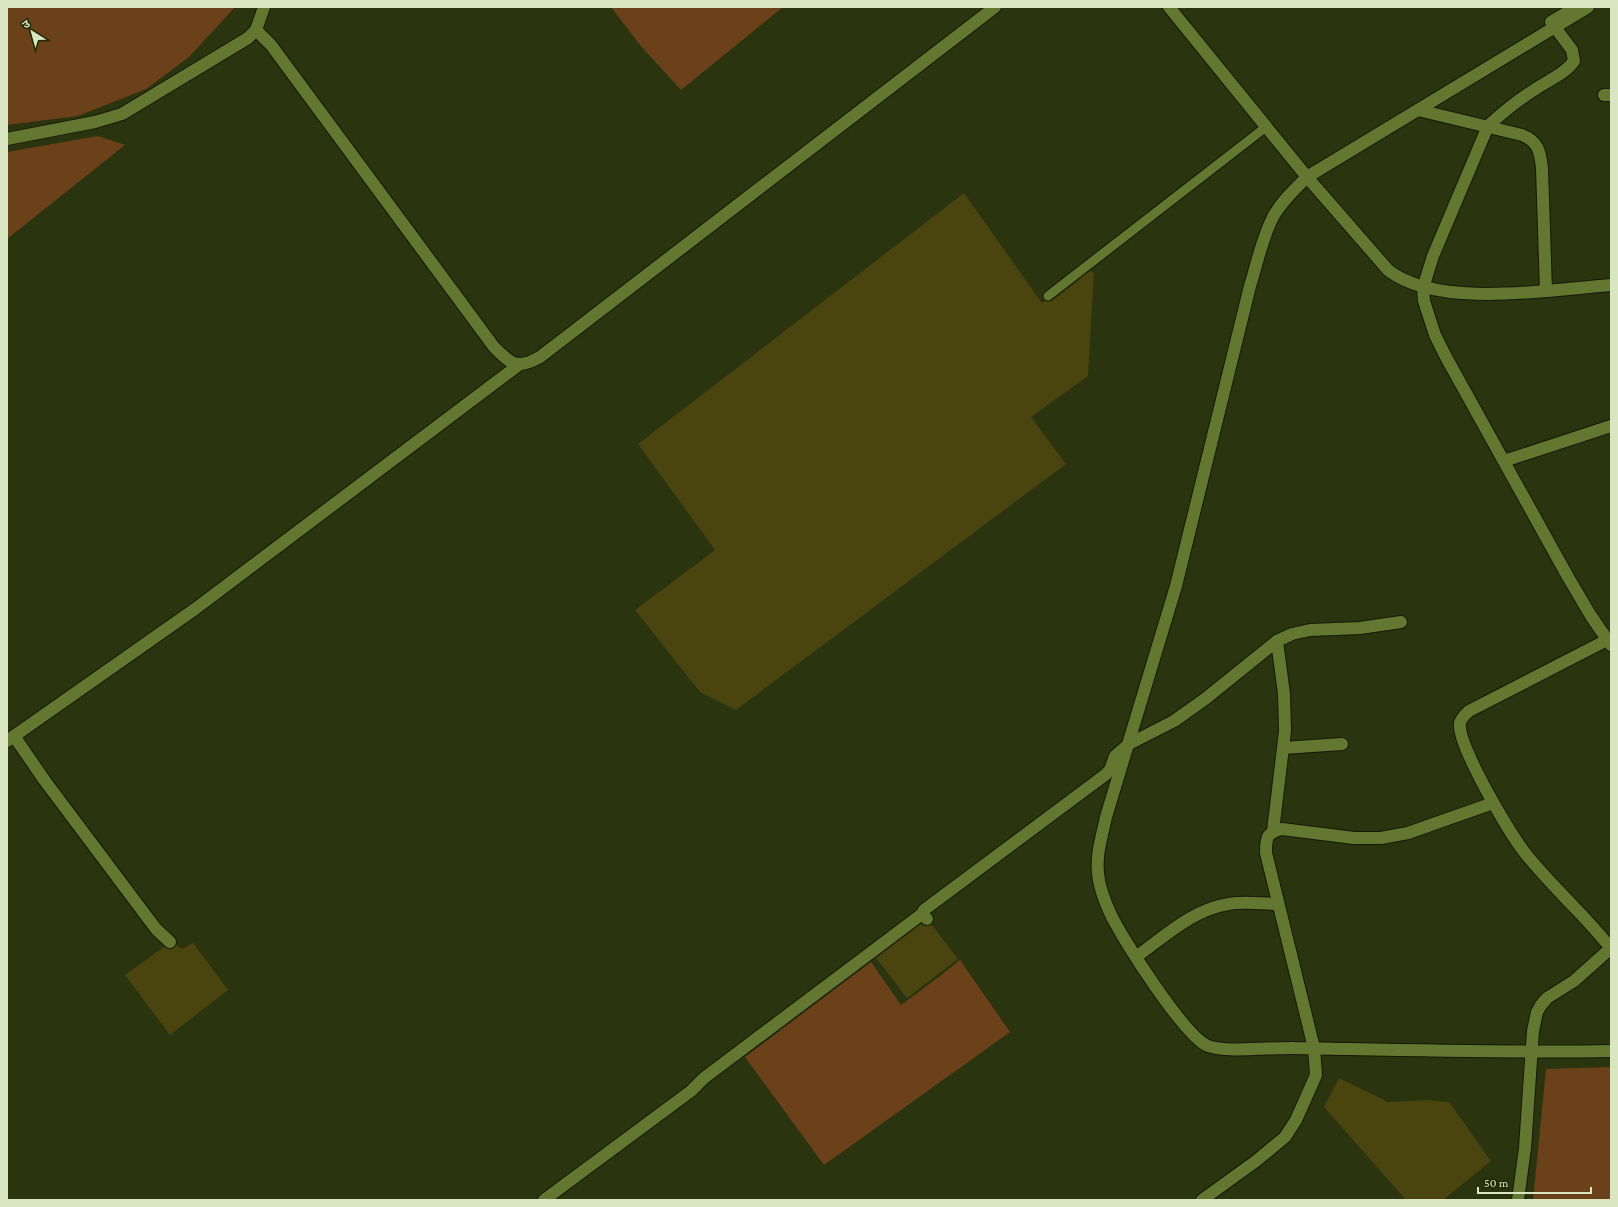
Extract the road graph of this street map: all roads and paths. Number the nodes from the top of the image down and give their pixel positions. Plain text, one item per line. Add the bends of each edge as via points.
1 (264, 7) edge
2 (995, 7) edge
3 (1169, 7) edge
4 (1571, 7) edge
5 (1588, 7) edge
6 (1555, 27) junction
7 (256, 30) junction
8 (1418, 110) junction
9 (1488, 126) junction
10 (1266, 127) junction
11 (7, 139) edge
12 (1307, 177) junction
13 (1611, 286) edge
14 (1423, 288) junction
15 (1546, 291) junction
16 (1048, 296) dead end
17 (520, 364) junction
18 (1611, 426) edge
19 (1504, 461) junction
20 (1401, 622) dead end
21 (1277, 641) junction
22 (1609, 642) edge
23 (11, 738) edge
24 (1129, 744) junction
25 (1342, 744) dead end
26 (1283, 748) junction
27 (1494, 803) junction
28 (1273, 831) junction
29 (1278, 904) junction
30 (170, 942) dead end
31 (1611, 948) edge
32 (1136, 957) junction
33 (1314, 1048) junction
34 (1611, 1051) edge
35 (1532, 1053) junction
36 (544, 1200) edge
37 (1202, 1200) edge
38 (1518, 1200) edge

1 - 7 street
2 - 17 street via 540,357
3 - 10 street
4 - 6 street via 1573,9 1551,22
5 - 6 street
6 - 8 street
6 - 9 street via 1572,50 1574,61
7 - 11 street via 248,38 122,114 95,122
7 - 17 street via 270,45 494,347 509,362
8 - 9 street
8 - 12 street
9 - 14 street via 1433,256
9 - 15 street via 1531,138 1540,152
10 - 12 street
10 - 16 lane
12 - 14 street via 1388,270 1404,281
12 - 24 street via 1282,203 1265,237 1250,286 1176,586
13 - 15 street
14 - 15 street via 1472,294
14 - 19 street via 1427,313 1446,357
17 - 23 street via 195,609
18 - 19 street
19 - 22 street via 1568,577
20 - 21 street via 1360,628 1310,630
21 - 24 street via 1174,721
21 - 26 street via 1284,694
22 - 27 street via 1464,715 1460,722 1463,740
23 - 30 street via 156,929
24 - 32 street via 1098,849 1098,874 1111,915
24 - 36 street via 1115,756 1110,770 1105,775 924,910 924,917 704,1078 674,1104
25 - 26 street
26 - 28 street
27 - 28 street via 1408,833 1381,838 1354,838 1282,829
27 - 31 street via 1533,864
28 - 29 street via 1267,838 1266,853
29 - 32 street via 1230,903 1202,911
29 - 33 street
31 - 35 street via 1574,981 1547,998 1541,1005 1533,1031
32 - 33 street via 1182,1021 1208,1046
33 - 35 street
33 - 37 street via 1316,1075 1296,1120 1284,1137
34 - 35 street
35 - 38 street via 1525,1148

